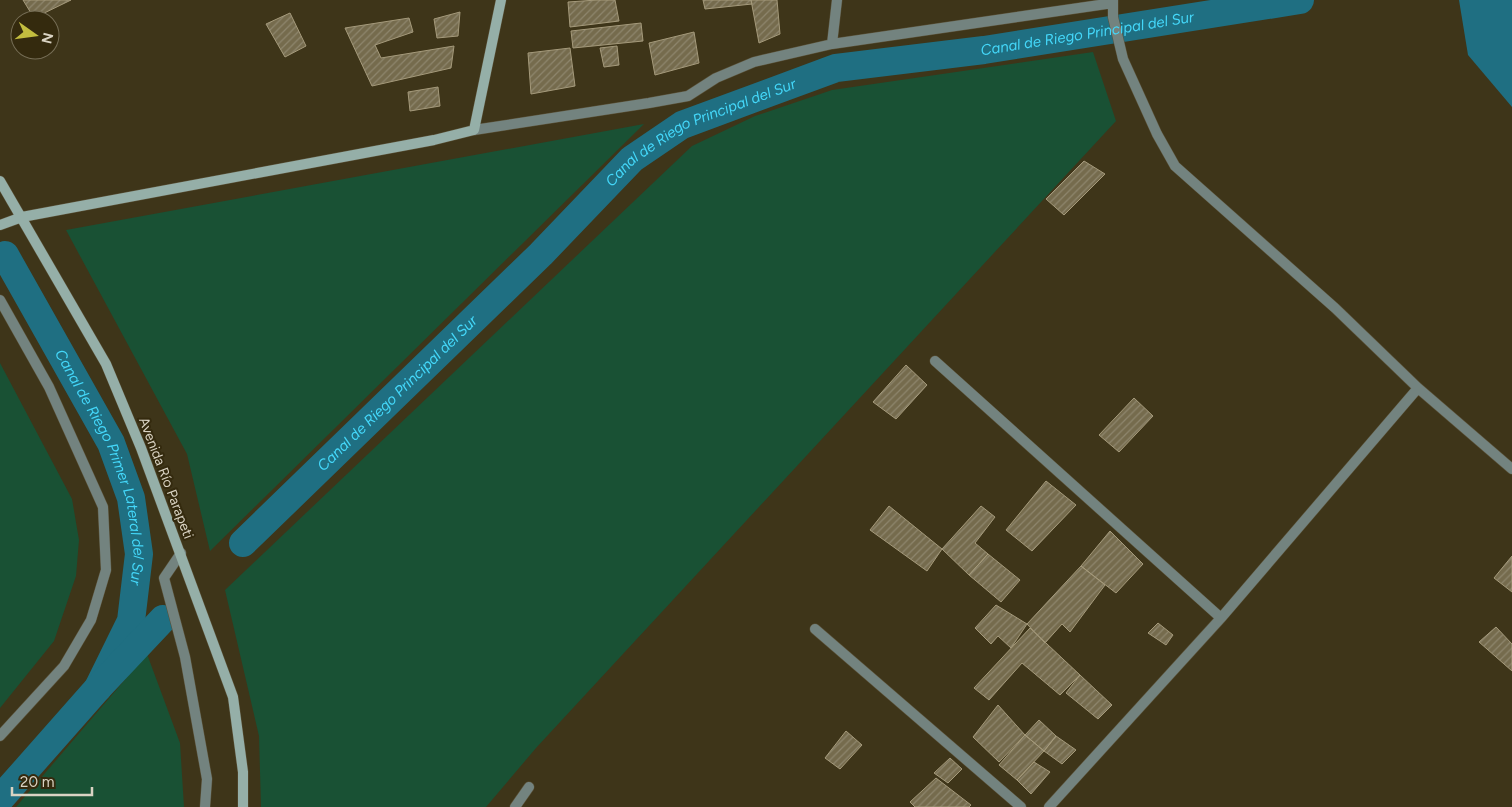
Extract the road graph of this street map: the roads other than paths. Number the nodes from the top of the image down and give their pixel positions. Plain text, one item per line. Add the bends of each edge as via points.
1 (501, 0) edge
2 (837, 0) edge
3 (1113, 1) edge
4 (832, 44) junction
5 (474, 130) junction
6 (0, 181) edge
7 (22, 217) junction
8 (0, 225) edge
9 (0, 300) edge
10 (934, 361) dead end
11 (1418, 388) junction
12 (1512, 469) edge
13 (181, 553) junction
14 (1221, 618) junction
15 (815, 629) dead end
16 (0, 736) edge
17 (529, 787) dead end
18 (205, 807) edge
19 (244, 807) edge
20 (515, 807) edge
21 (1021, 807) edge
22 (1049, 807) edge

1 - 5 main road
2 - 4 street
3 - 4 street
3 - 11 street via 1113,17 1123,58 1175,166 1335,308
4 - 5 street via 754,62 716,78 688,96
5 - 7 main road
6 - 7 main road, Avenida Río Parapeti
7 - 8 main road
7 - 13 main road, Avenida Río Parapeti via 106,364
9 - 16 street via 49,387 103,508 106,570 91,620 64,666
10 - 14 street
11 - 12 street
11 - 14 street
13 - 18 street via 164,578 185,657 207,779
13 - 19 main road, Avenida Río Parapeti via 233,697
14 - 22 street
15 - 21 street
17 - 20 street

